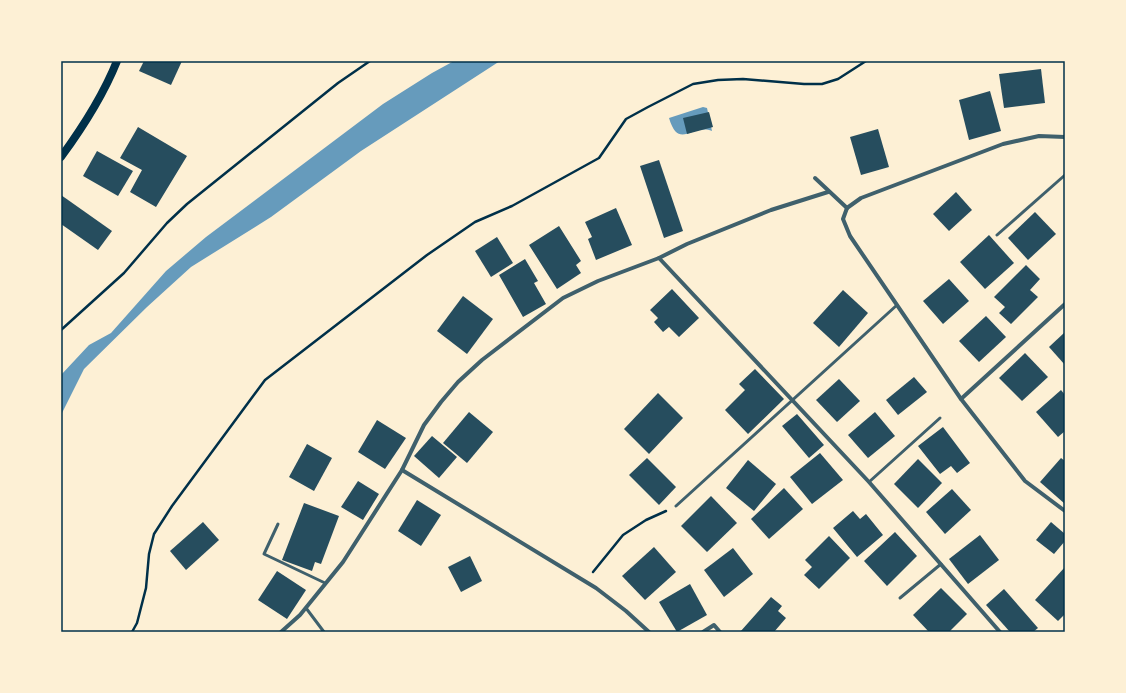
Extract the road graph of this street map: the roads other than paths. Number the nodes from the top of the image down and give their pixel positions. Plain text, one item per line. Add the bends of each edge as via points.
1 (117, 61) edge
2 (1065, 136) edge
3 (61, 158) edge
4 (1065, 176) edge
5 (815, 178) dead end
6 (828, 192) junction
7 (847, 208) junction
8 (997, 235) dead end
9 (659, 258) junction
10 (1065, 304) edge
11 (897, 305) junction
12 (961, 399) junction
13 (791, 400) junction
14 (940, 418) dead end
15 (402, 470) junction
16 (869, 482) junction
17 (676, 506) road end
18 (1065, 511) edge
19 (278, 524) dead end
20 (941, 564) junction
21 (325, 583) junction
22 (900, 598) dead end
23 (306, 608) junction
24 (281, 632) edge
25 (324, 632) edge
26 (649, 632) edge
27 (702, 632) edge
28 (720, 632) edge
29 (1000, 632) edge

1 - 3 main road via 91,113
2 - 7 street via 1039,136 1003,144 861,198
4 - 8 lane
5 - 6 street
6 - 7 street
6 - 9 street via 771,210
7 - 11 street via 843,219 850,236
9 - 13 street
9 - 15 street via 598,281 563,298 482,360 458,382 424,425
10 - 12 street
11 - 12 street
11 - 13 lane
12 - 18 street via 1025,481
13 - 16 street
13 - 17 lane
14 - 16 lane
15 - 21 street via 343,562
15 - 26 street via 585,582 626,611
16 - 20 street
19 - 21 lane via 264,554
20 - 22 lane
20 - 29 street
21 - 23 street
23 - 24 street
23 - 25 lane
27 - 28 street via 714,625

